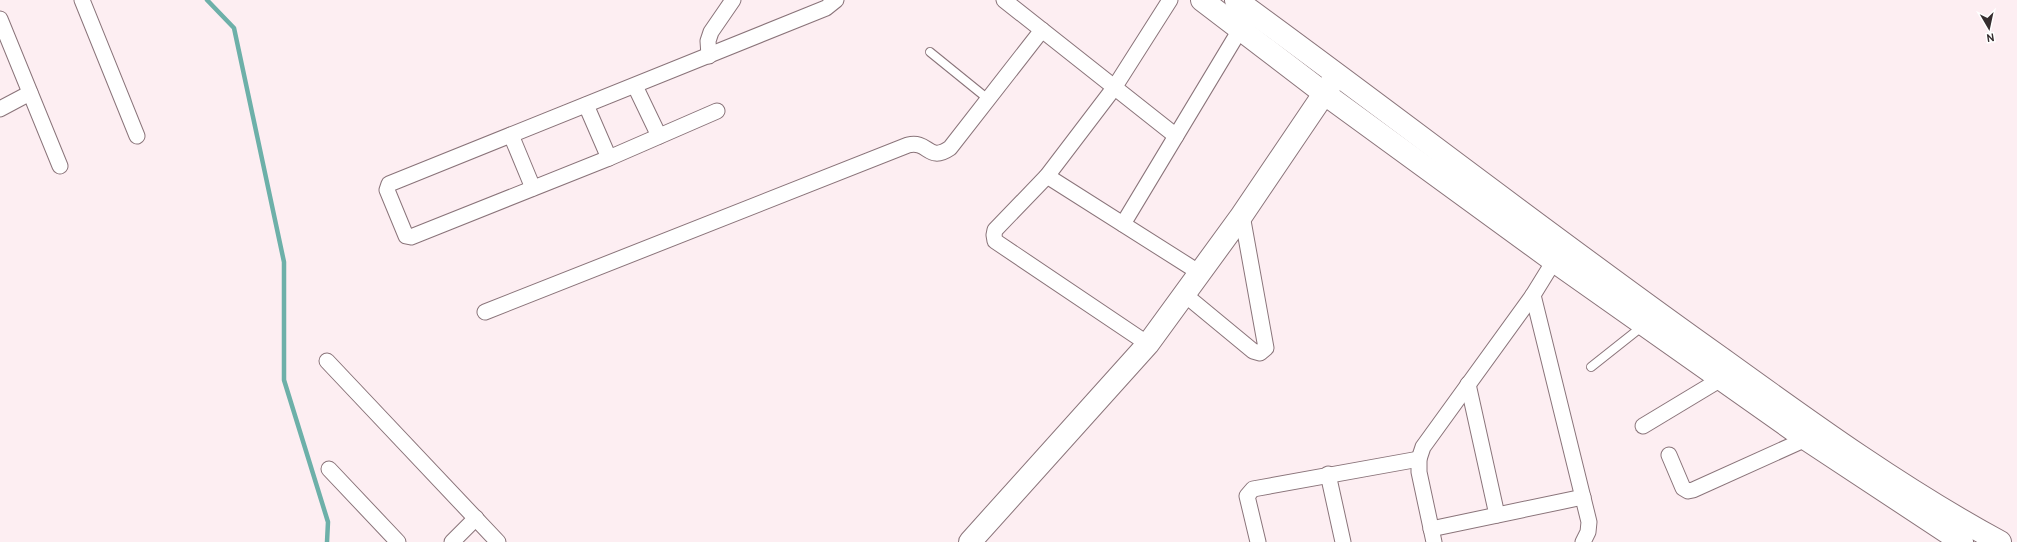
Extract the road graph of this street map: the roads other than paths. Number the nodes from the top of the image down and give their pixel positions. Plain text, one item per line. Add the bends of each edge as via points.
1 (82, 0) edge
2 (733, 0) edge
3 (836, 0) edge
4 (1004, 0) edge
5 (1170, 0) edge
6 (1202, 0) edge
7 (1236, 0) edge
8 (0, 19) edge
9 (1241, 28) junction
10 (1042, 30) junction
11 (930, 52) dead end
12 (709, 56) junction
13 (1337, 75) junction
14 (635, 86) junction
15 (1114, 88) junction
16 (30, 93) junction
17 (1325, 94) junction
18 (988, 99) junction
19 (586, 105) junction
20 (0, 109) edge
21 (717, 111) dead end
22 (511, 135) junction
23 (137, 136) dead end
24 (659, 136) junction
25 (1176, 136) junction
26 (609, 158) junction
27 (60, 166) dead end
28 (1047, 176) junction
29 (533, 188) junction
30 (1242, 215) junction
31 (1123, 224) junction
32 (1554, 261) junction
33 (1200, 273) junction
34 (1184, 294) junction
35 (1533, 295) junction
36 (485, 312) dead end
37 (1644, 325) junction
38 (1148, 344) junction
39 (326, 361) dead end
40 (1591, 367) dead end
41 (1721, 379) junction
42 (1468, 384) junction
43 (1643, 426) dead end
44 (1806, 439) junction
45 (1669, 455) dead end
46 (1419, 459) junction
47 (329, 469) dead end
48 (1328, 474) junction
49 (1876, 477) junction
50 (1583, 497) junction
51 (1497, 515) junction
52 (476, 518) junction
53 (1432, 535) edge
54 (398, 542) edge
55 (452, 542) edge
56 (498, 542) edge
57 (970, 542) edge
58 (1258, 542) edge
59 (1343, 542) edge
60 (1583, 542) edge
61 (1962, 542) edge
62 (2000, 542) edge

1 - 23 street
2 - 12 street via 711,32 708,41
3 - 12 street via 826,8
4 - 10 street
5 - 15 street
6 - 9 main road
7 - 13 main road
8 - 16 street
9 - 17 main road
9 - 25 street
10 - 15 street
10 - 18 street
11 - 18 lane
12 - 14 street
13 - 17 main road
13 - 49 main road
14 - 19 street
14 - 24 street
15 - 25 street
15 - 28 street
16 - 20 street
16 - 27 street
17 - 30 main road
17 - 32 main road
18 - 36 street via 950,148 943,153 933,153 919,144 908,145
19 - 22 street
19 - 26 street
21 - 24 street
22 - 29 street
22 - 29 street via 389,184 387,190 406,236 411,237
24 - 26 street
25 - 31 street
26 - 29 street
28 - 31 street
28 - 38 street via 996,230 996,241
30 - 33 main road
30 - 34 street via 1266,348 1260,353 1253,351
31 - 33 street
32 - 35 street
32 - 37 main road
33 - 34 main road
34 - 38 main road
35 - 42 street
35 - 50 street
37 - 40 lane
37 - 41 main road
38 - 57 main road
39 - 52 street
41 - 43 street
41 - 44 main road
42 - 46 street via 1423,447
42 - 51 street
44 - 45 street via 1688,491 1683,488
44 - 49 main road
46 - 48 street
46 - 53 street via 1419,472
47 - 54 street
48 - 58 street via 1264,485 1249,491 1247,496
48 - 59 street
49 - 61 main road
49 - 62 main road
50 - 51 street
50 - 60 street via 1589,522
51 - 53 street
52 - 55 street
52 - 56 street

